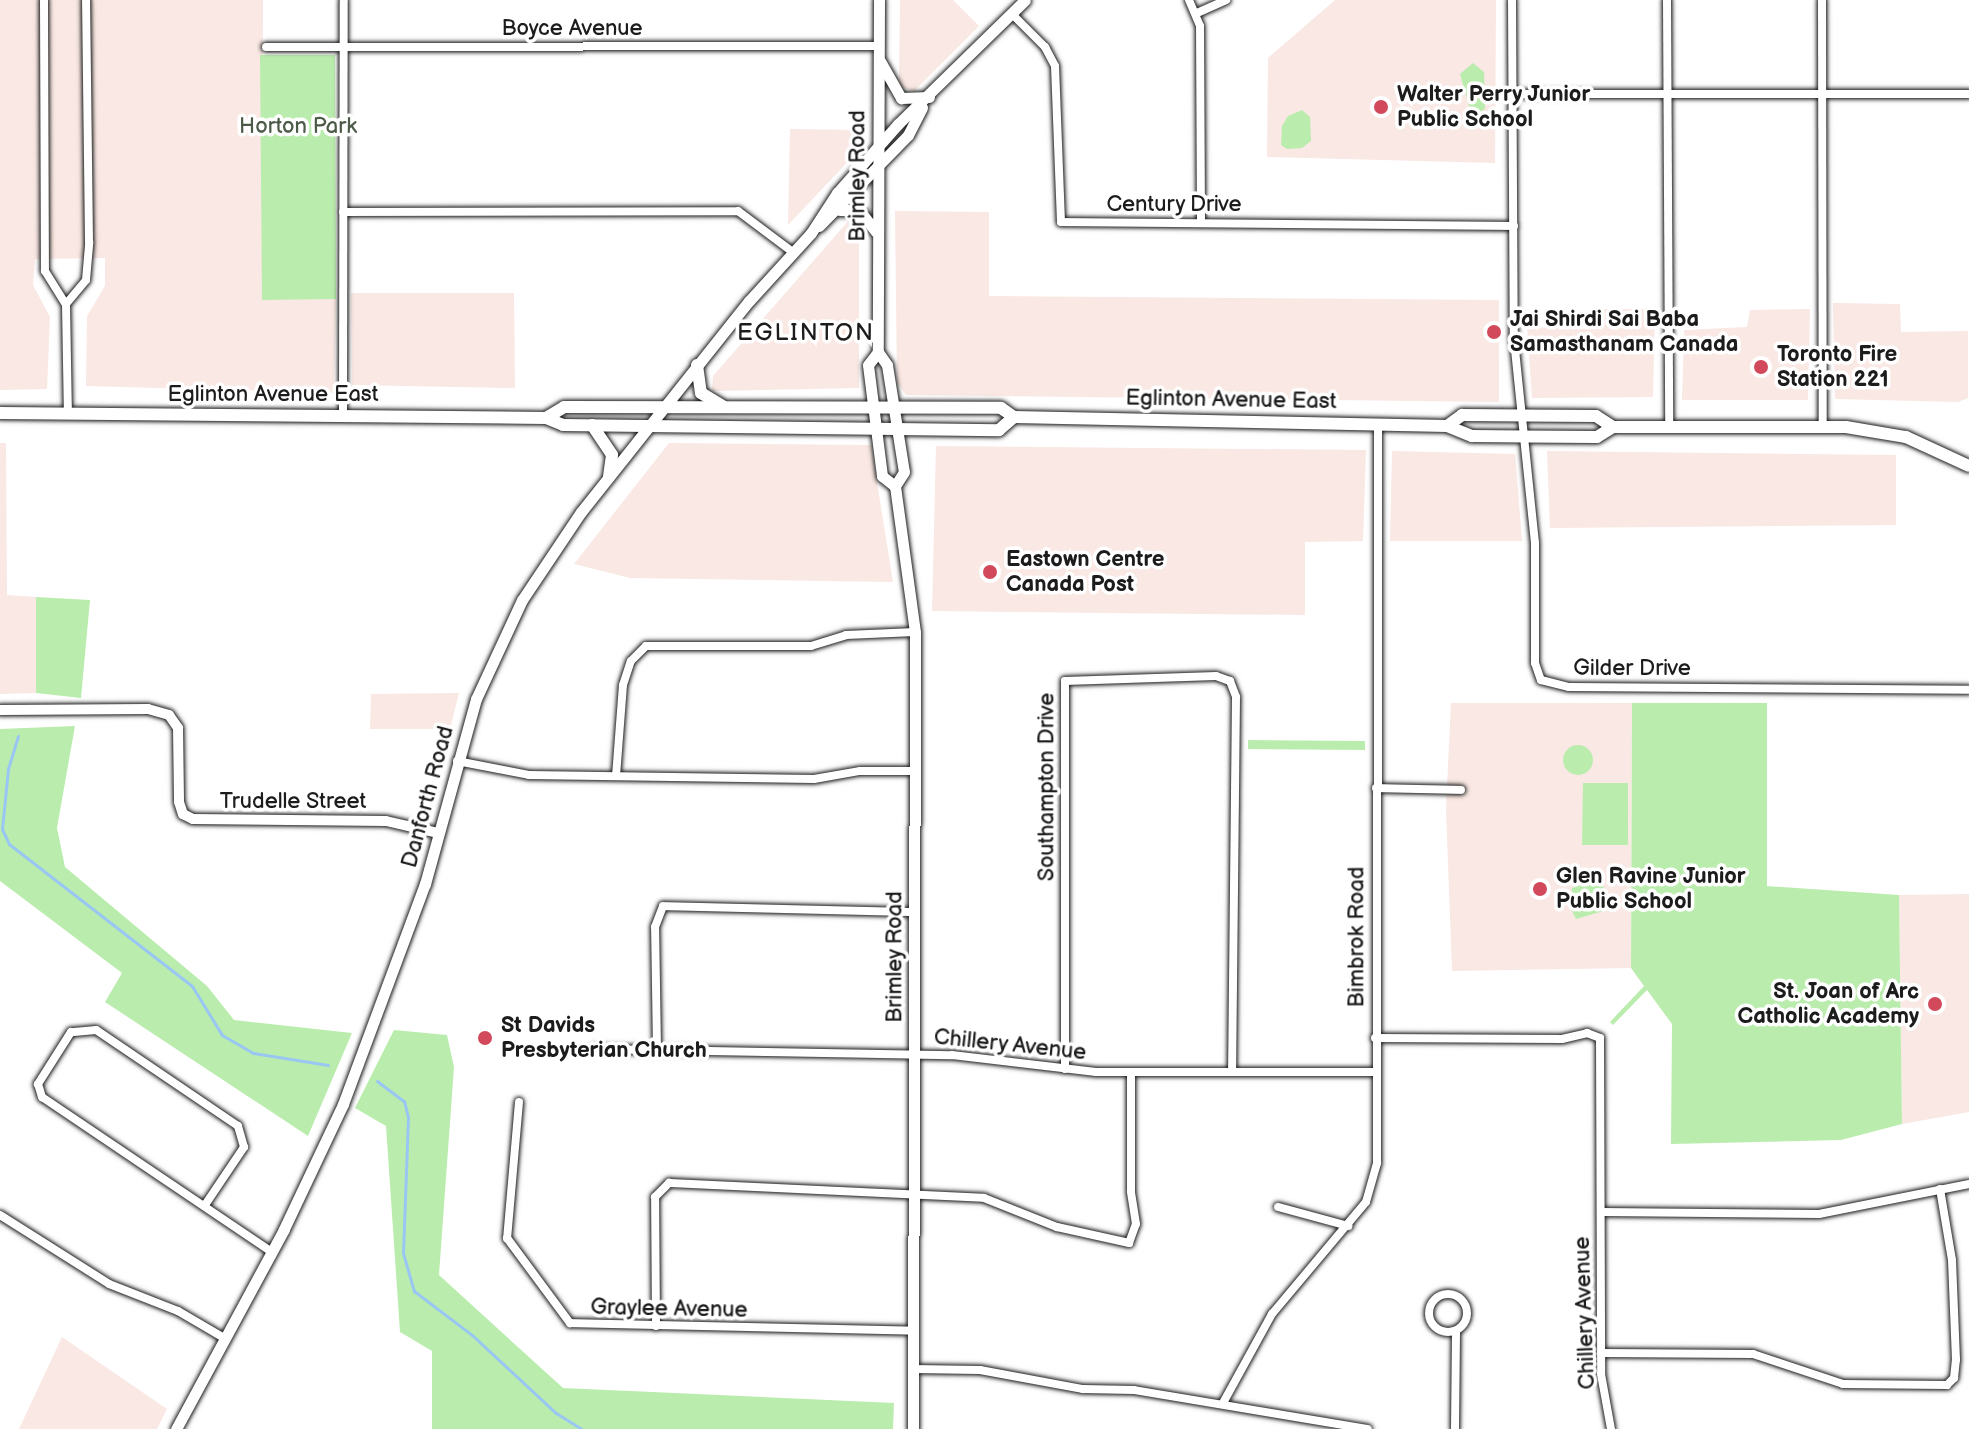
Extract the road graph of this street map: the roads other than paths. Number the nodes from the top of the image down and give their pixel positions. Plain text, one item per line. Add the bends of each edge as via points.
1 (44, 0) edge
2 (86, 0) edge
3 (344, 0) edge
4 (879, 0) edge
5 (1025, 0) edge
6 (1189, 0) edge
7 (1226, 0) edge
8 (1512, 0) edge
9 (1667, 0) edge
10 (1822, 0) edge
11 (1197, 13) junction
12 (1012, 14) junction
13 (266, 47) dead end
14 (345, 47) junction
15 (878, 52) junction
16 (1823, 92) junction
17 (1514, 94) junction
18 (1668, 94) junction
19 (1969, 94) edge
20 (927, 100) junction
21 (879, 146) junction
22 (881, 165) junction
23 (840, 210) junction
24 (343, 212) junction
25 (1201, 222) junction
26 (1514, 226) junction
27 (811, 233) junction
28 (877, 236) junction
29 (794, 253) junction
30 (66, 304) junction
31 (878, 352) junction
32 (697, 365) junction
33 (663, 407) junction
34 (873, 407) junction
35 (894, 407) junction
36 (725, 408) junction
37 (0, 413) edge
38 (68, 414) junction
39 (1521, 415) junction
40 (343, 416) junction
41 (1014, 417) junction
42 (546, 418) junction
43 (1378, 423) junction
44 (592, 425) junction
45 (648, 426) junction
46 (1447, 426) junction
47 (1613, 427) junction
48 (1823, 427) junction
49 (876, 428) junction
50 (1669, 428) junction
51 (897, 429) junction
52 (1524, 437) junction
53 (1969, 466) edge
54 (609, 477) junction
55 (895, 486) junction
56 (915, 632) junction
57 (1969, 690) edge
58 (0, 710) edge
59 (457, 761) junction
60 (916, 771) junction
61 (616, 776) junction
62 (1376, 788) junction
63 (1461, 790) dead end
64 (438, 833) junction
65 (915, 912) junction
66 (1375, 1038) junction
67 (594, 1049) dead end
68 (657, 1049) junction
69 (914, 1054) junction
70 (1065, 1069) junction
71 (1131, 1072) junction
72 (1232, 1072) junction
73 (1375, 1072) junction
74 (519, 1102) dead end
75 (1969, 1184) edge
76 (1940, 1189) junction
77 (914, 1192) junction
78 (205, 1205) junction
79 (1278, 1207) dead end
80 (1601, 1212) junction
81 (0, 1215) edge
82 (1348, 1226) junction
83 (272, 1252) junction
84 (656, 1326) junction
85 (913, 1331) junction
86 (1456, 1331) junction
87 (224, 1338) junction
88 (1601, 1353) junction
89 (913, 1369) junction
90 (1223, 1403) junction
91 (176, 1429) edge
92 (913, 1429) edge
93 (1368, 1429) edge
94 (1455, 1429) edge
95 (1611, 1429) edge

1 - 30 street via 45,271
2 - 30 street via 87,267 86,280
3 - 14 street
4 - 15 main road, Brimley Road
5 - 12 main road, Danforth Road
6 - 11 street
7 - 11 street
8 - 17 street
9 - 18 street
10 - 16 street
11 - 25 street
12 - 20 main road, Danforth Road
12 - 25 street, Century Drive via 1045,47 1055,66 1061,222
13 - 14 street, Boyce Avenue
14 - 15 street, Boyce Avenue
14 - 24 street
15 - 20 main road via 901,98
15 - 21 main road, Brimley Road
16 - 18 street
16 - 19 street
16 - 48 street
17 - 18 street
17 - 26 street
18 - 50 street
20 - 21 main road, Danforth Road
20 - 22 main road, Danforth Road via 908,135
21 - 22 main road, Brimley Road
21 - 27 main road, Danforth Road
22 - 23 main road, Danforth Road
22 - 28 main road, Brimley Road
23 - 27 main road, Danforth Road
23 - 28 main road via 859,210 870,218
24 - 29 street via 738,211
24 - 40 street
25 - 26 street, Century Drive
26 - 39 street
27 - 29 main road, Danforth Road
28 - 31 main road, Brimley Road
29 - 32 main road, Danforth Road
30 - 38 street
31 - 34 main road, Brimley Road via 868,365
31 - 35 main road, Brimley Road via 887,365
32 - 33 main road, Danforth Road
32 - 36 main road via 701,393
33 - 36 main road, Eglinton Avenue East
33 - 42 main road, Eglinton Avenue East via 564,407
33 - 45 main road, Danforth Road
34 - 35 main road, Eglinton Avenue East
34 - 36 main road, Eglinton Avenue East
34 - 49 main road, Brimley Road
35 - 41 main road, Eglinton Avenue East via 1001,408
35 - 51 main road, Brimley Road
37 - 38 main road, Eglinton Avenue East
38 - 40 main road, Eglinton Avenue East
39 - 46 main road, Eglinton Avenue East via 1462,415
39 - 47 main road, Eglinton Avenue East via 1596,416
39 - 52 street
40 - 42 main road, Eglinton Avenue East
41 - 43 main road, Eglinton Avenue East
41 - 51 main road, Eglinton Avenue East via 999,430
42 - 44 main road, Eglinton Avenue East via 563,425
43 - 46 main road, Eglinton Avenue East
43 - 62 street, Bimbrok Road
44 - 45 main road, Eglinton Avenue East
44 - 54 main road via 612,455
45 - 49 main road, Eglinton Avenue East
45 - 54 main road, Danforth Road
46 - 52 main road, Eglinton Avenue East via 1472,436
47 - 50 main road, Eglinton Avenue East
47 - 52 main road, Eglinton Avenue East via 1597,437
48 - 50 main road, Eglinton Avenue East
48 - 53 main road, Eglinton Avenue East via 1906,437
49 - 51 main road, Eglinton Avenue East
49 - 55 main road, Brimley Road via 882,476
51 - 55 main road, Brimley Road via 904,472
52 - 57 street, Gilder Drive via 1535,543 1535,663 1546,684
54 - 59 main road, Danforth Road via 556,546 503,633
55 - 56 main road, Brimley Road
56 - 60 main road, Brimley Road
56 - 61 street via 846,635 811,646 646,646 631,661 623,685
58 - 64 street, Trudelle Street via 148,709 169,715 178,728 179,802 183,814 193,819 386,821
59 - 61 street via 505,774
59 - 64 main road, Danforth Road
60 - 61 street via 860,771 814,779
60 - 65 main road, Brimley Road
62 - 63 street
62 - 66 street, Bimbrok Road
64 - 83 main road, Danforth Road via 398,960 348,1091
65 - 68 street via 663,906 655,927
65 - 69 main road, Brimley Road
66 - 73 street, Bimbrok Road
66 - 80 street, Chillery Avenue via 1562,1039 1587,1033 1600,1038
67 - 68 street, Chillery Avenue
68 - 69 street, Chillery Avenue
69 - 70 street, Chillery Avenue via 990,1057
69 - 77 main road, Brimley Road
70 - 71 street, Chillery Avenue
70 - 72 street, Southampton Drive via 1065,681 1216,676 1230,681 1236,697
71 - 72 street, Chillery Avenue
71 - 77 street via 1136,1224 1129,1243 1057,1227 984,1198
72 - 73 street, Chillery Avenue
73 - 82 street, Bimbrok Road via 1377,1163 1366,1202
74 - 84 street, Graylee Avenue via 508,1243 570,1323
75 - 76 street
76 - 80 street via 1819,1214
76 - 88 street via 1952,1260 1956,1360 1954,1378 1947,1385 1843,1384 1753,1354
77 - 84 street via 660,1186 655,1197
77 - 85 main road, Brimley Road
78 - 78 street via 42,1097 38,1084 71,1032 96,1030 238,1126 244,1147
78 - 83 street
79 - 82 street
80 - 88 street, Chillery Avenue
81 - 87 street via 109,1284 178,1311
82 - 90 street, Bimbrok Road via 1272,1314
83 - 87 main road, Danforth Road
84 - 85 street, Graylee Avenue
85 - 89 main road, Brimley Road
86 - 86 street via 1465,1322 1467,1309 1461,1298 1442,1295 1432,1302 1430,1320 1438,1329
86 - 94 street
87 - 91 main road, Danforth Road
88 - 95 street, Chillery Avenue
89 - 90 street via 980,1370 1065,1387
89 - 92 main road, Brimley Road
90 - 93 street

